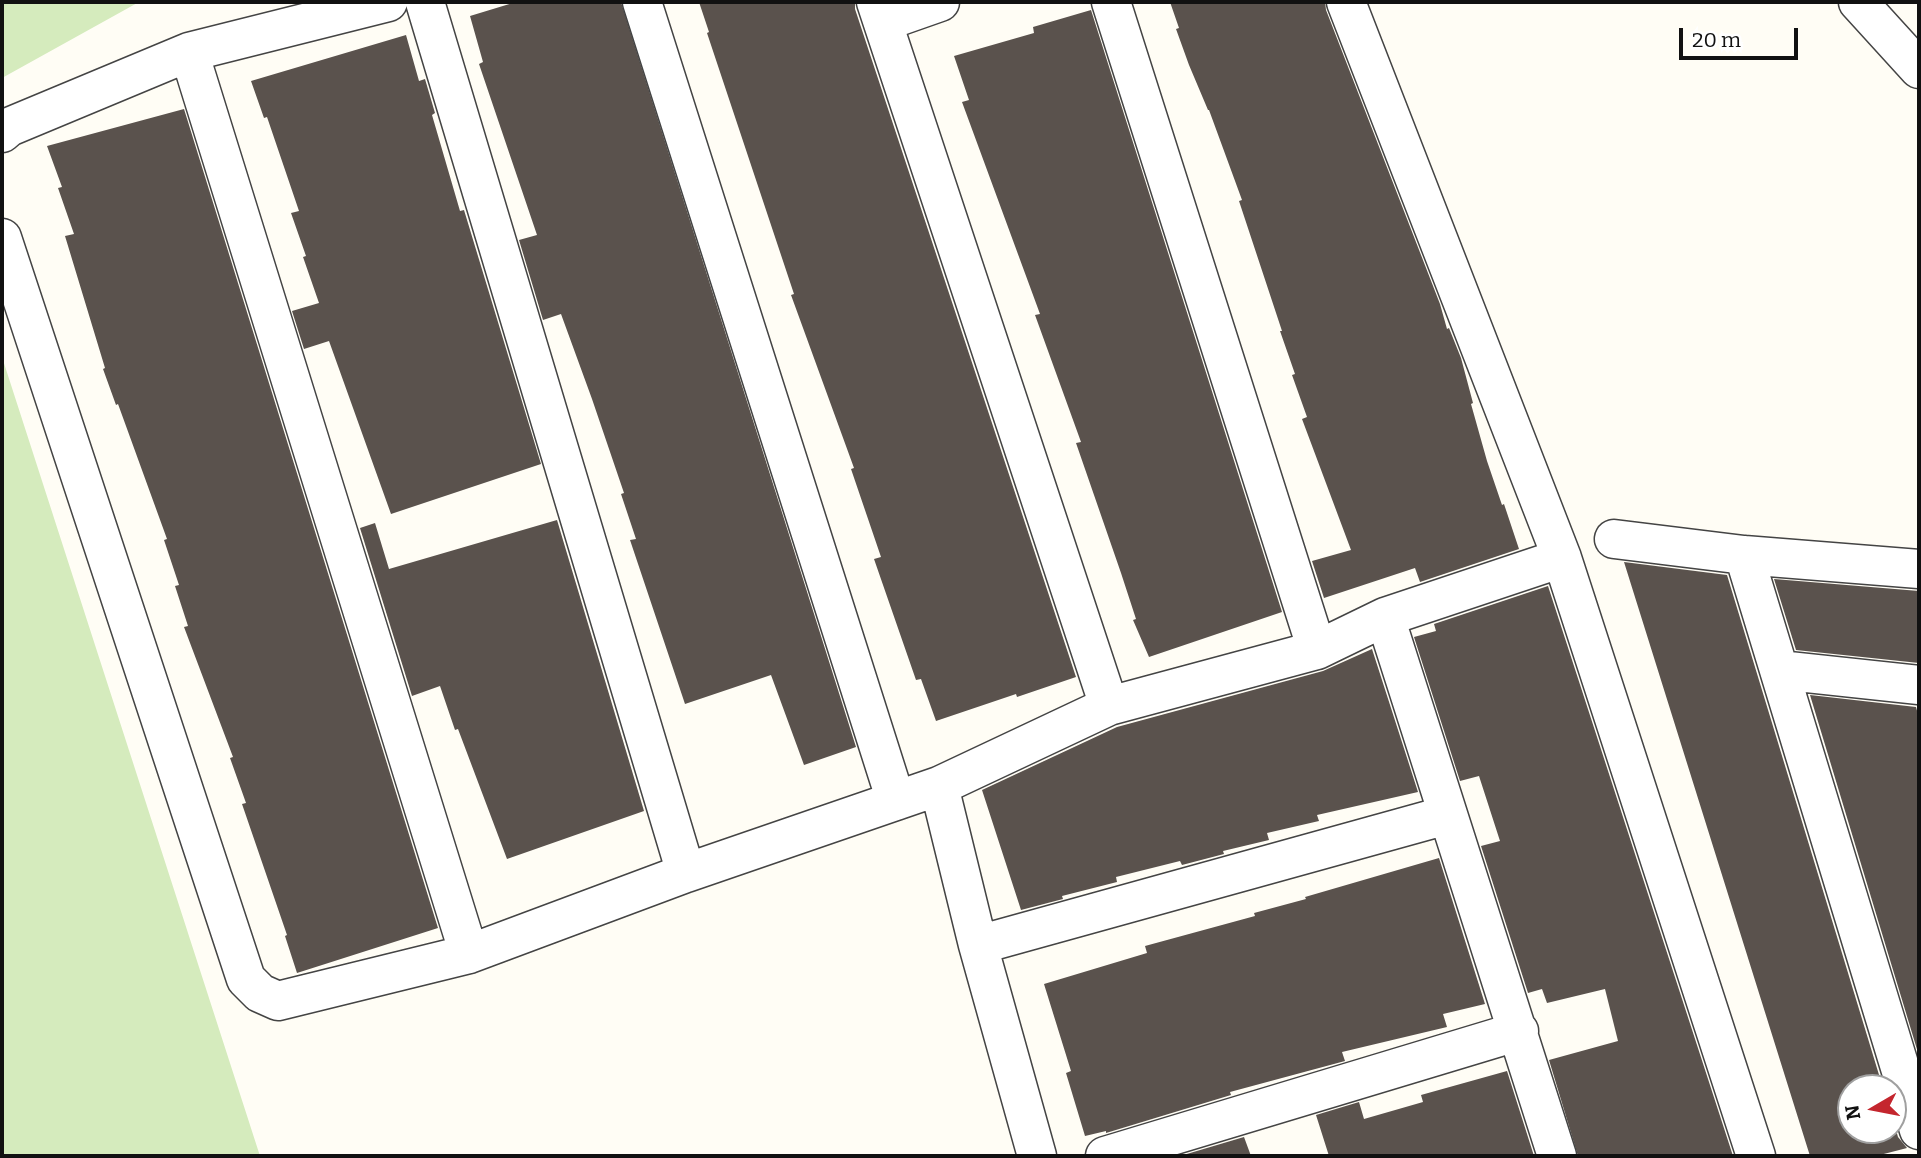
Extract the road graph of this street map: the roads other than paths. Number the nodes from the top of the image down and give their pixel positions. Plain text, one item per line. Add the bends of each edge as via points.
1 (388, 2) edge
2 (425, 2) edge
3 (642, 2) edge
4 (940, 2) edge
5 (1111, 2) edge
6 (1346, 2) edge
7 (1858, 2) edge
8 (880, 12) edge
9 (189, 51) junction
10 (1919, 69) edge
11 (2, 133) edge
12 (2, 238) edge
13 (1614, 539) dead end
14 (1744, 555) junction
15 (1562, 558) junction
16 (1919, 569) edge
17 (1385, 617) junction
18 (1317, 650) junction
19 (1779, 670) junction
20 (1919, 685) edge
21 (1109, 706) junction
22 (939, 786) junction
23 (896, 801) junction
24 (1447, 814) junction
25 (686, 873) junction
26 (978, 945) junction
27 (469, 954) junction
28 (1519, 1031) junction
29 (1919, 1130) edge
30 (1037, 1156) edge
31 (1105, 1156) edge
32 (1557, 1156) edge
33 (1756, 1156) edge

1 - 9 street
2 - 25 street
3 - 23 street
4 - 8 street
5 - 18 street
6 - 15 street
7 - 10 street
8 - 21 street
9 - 11 street
9 - 27 street
12 - 27 street via 246,979 278,1002
13 - 14 street
14 - 16 street
14 - 19 street
15 - 17 street
15 - 33 street
17 - 18 street
17 - 24 street
18 - 21 street
19 - 20 street
19 - 29 street
21 - 22 street
22 - 23 street
22 - 26 street
23 - 25 street
24 - 26 street
24 - 28 street
25 - 27 street
26 - 30 street
28 - 31 street
28 - 32 street

